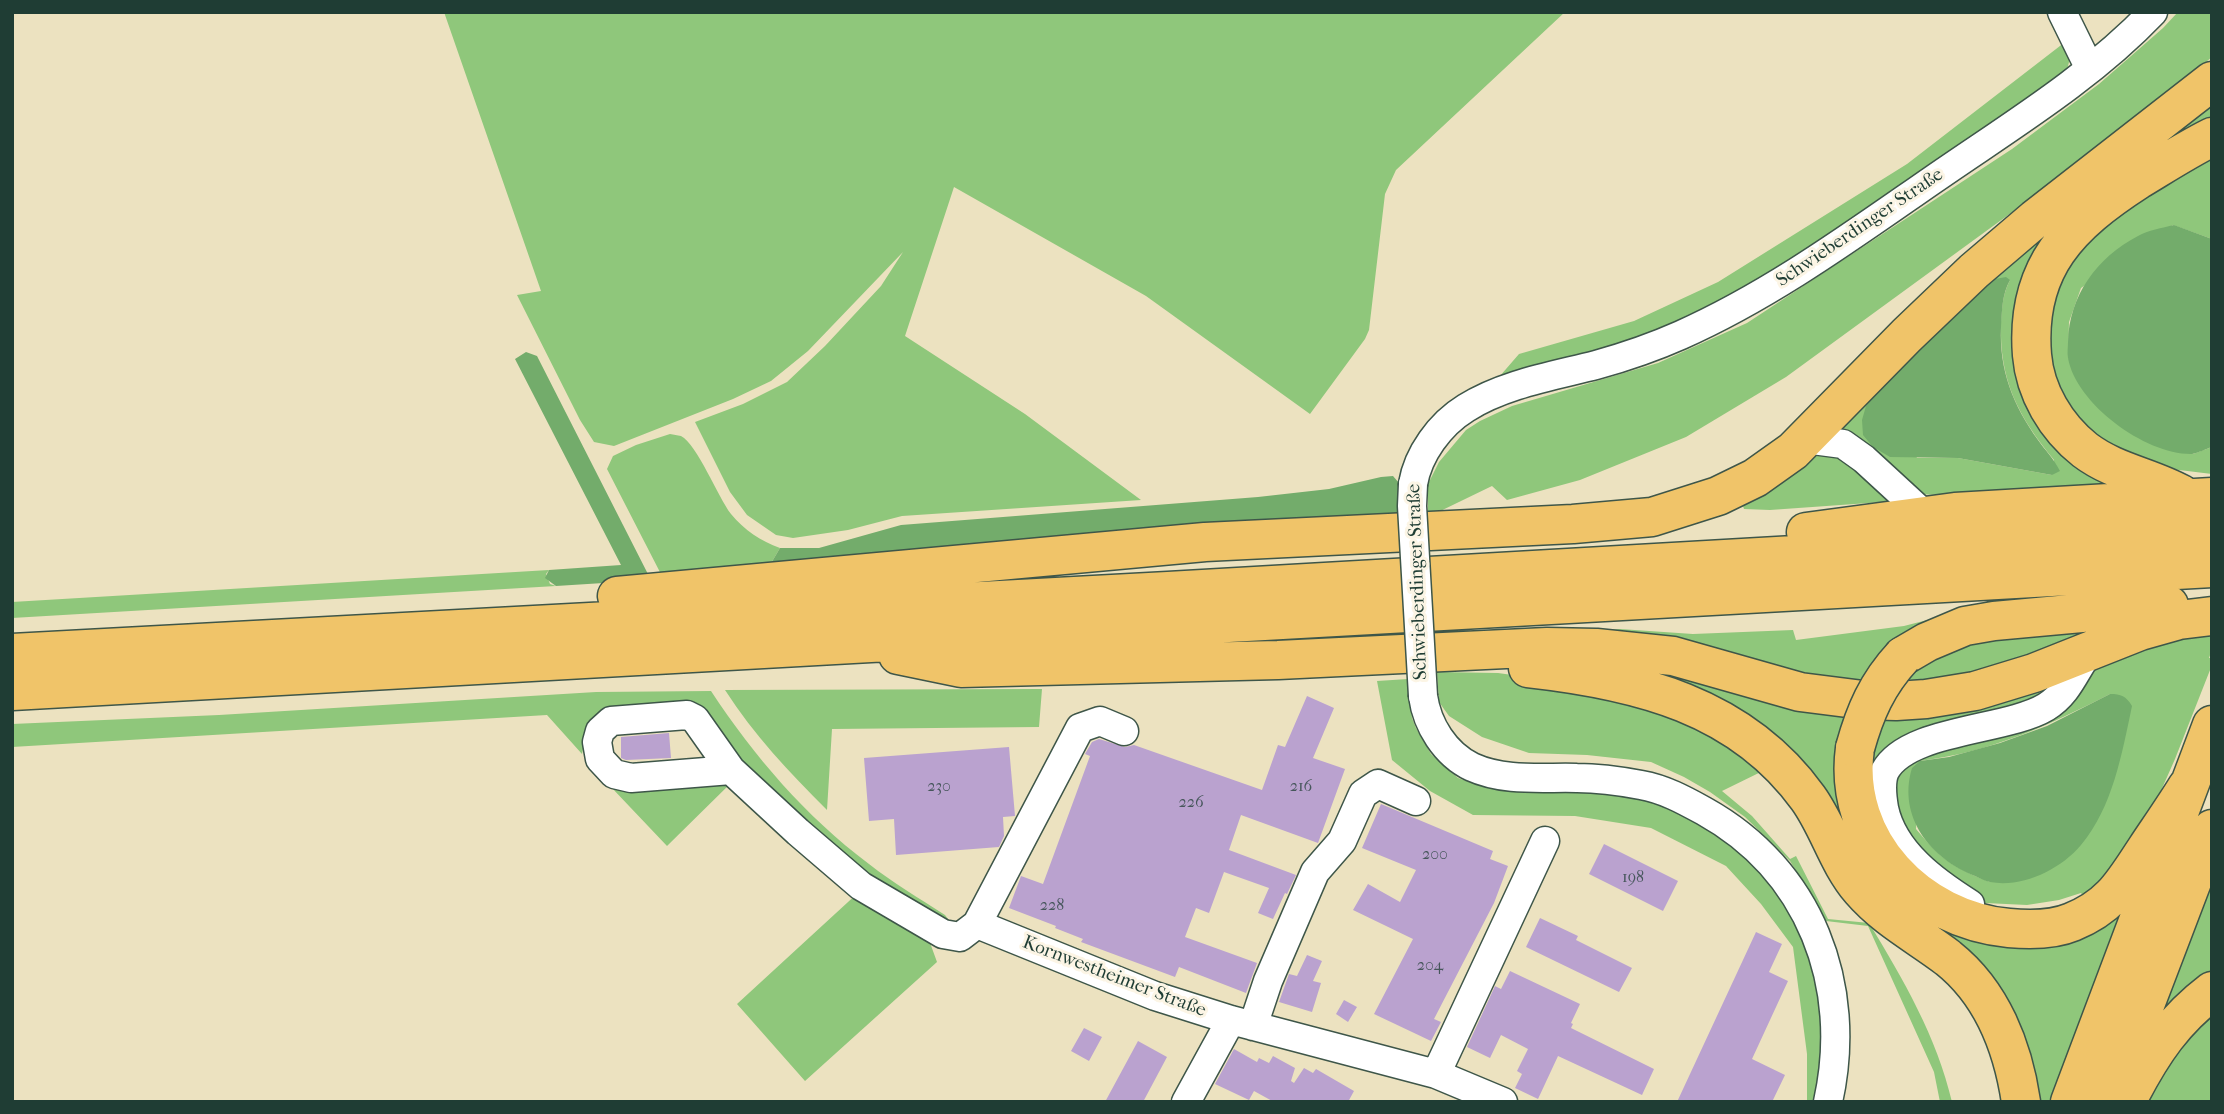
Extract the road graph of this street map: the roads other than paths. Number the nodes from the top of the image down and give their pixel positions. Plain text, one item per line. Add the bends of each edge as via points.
1 (2062, 12) edge
2 (2153, 12) edge
3 (2090, 69) junction
4 (2212, 81) edge
5 (2212, 137) edge
6 (1805, 439) junction
7 (2201, 497) edge
8 (1926, 516) junction
9 (2212, 531) edge
10 (1662, 562) junction
11 (2212, 568) edge
12 (695, 603) junction
13 (2212, 603) edge
14 (2212, 616) edge
15 (837, 644) junction
16 (2091, 649) junction
17 (1432, 651) junction
18 (12, 653) edge
19 (12, 691) edge
20 (2212, 725) edge
21 (1124, 731) dead end
22 (732, 770) dead end
23 (2187, 787) junction
24 (1416, 801) dead end
25 (2212, 829) edge
26 (1545, 841) dead end
27 (1992, 927) junction
28 (968, 930) junction
29 (2212, 991) edge
30 (1242, 1023) junction
31 (1436, 1074) junction
32 (1187, 1102) edge
33 (1503, 1102) edge
34 (1828, 1102) edge
35 (2021, 1102) edge
36 (2070, 1102) edge
37 (2108, 1102) edge
38 (2127, 1102) edge

1 - 3 street
2 - 3 street, Schwieberdinger Straße
3 - 34 street, Schwieberdinger Straße, bridge via 1879,218 1726,314 1632,355 1552,375 1469,406 1442,427 1416,468 1412,506 1423,696 1430,724 1455,756 1472,767 1504,776 1643,785 1677,796 1737,831 1767,858 1812,925 1825,957 1835,1041
4 - 6 highway via 1974,271
5 - 7 highway via 2102,204 2074,229 2048,263 2035,297 2030,333 2033,368 2043,399 2062,429 2085,450 2124,473
6 - 8 street via 1843,444
6 - 12 highway via 1755,478 1718,496 1652,517 1205,542
7 - 8 highway
8 - 10 highway via 1805,532
9 - 10 highway
10 - 12 highway
11 - 15 highway
12 - 18 highway via 637,607 533,625
13 - 27 highway, bridge via 1965,626 1903,656 1882,681 1864,716 1856,748 1854,781 1863,824 1888,865 1908,886 1944,911
14 - 16 highway via 2161,625
15 - 17 highway via 961,668
15 - 19 highway
16 - 17 highway via 1975,691 1896,701 1800,692 1673,656 1643,652 1547,647
16 - 27 street via 2068,688 2043,709 1927,741 1901,755 1885,772 1881,784 1884,807 1898,839 1927,874 1971,905
17 - 35 highway via 1636,686 1712,714 1752,739 1808,797 1839,859 1860,889 1950,960 1977,989 2006,1040
20 - 23 highway
21 - 28 street via 1100,722 1080,728
22 - 28 street, Kornwestheimer Straße via 861,886 943,934
23 - 27 highway via 2130,877 2106,902 2057,927
23 - 36 highway
24 - 30 street via 1378,785 1363,794 1342,841 1315,872 1268,981
25 - 37 highway
26 - 31 street
28 - 30 street, Kornwestheimer Straße
29 - 38 highway via 2173,1025
30 - 31 street, Kornwestheimer Straße
30 - 32 street
31 - 33 street, Kornwestheimer Straße

